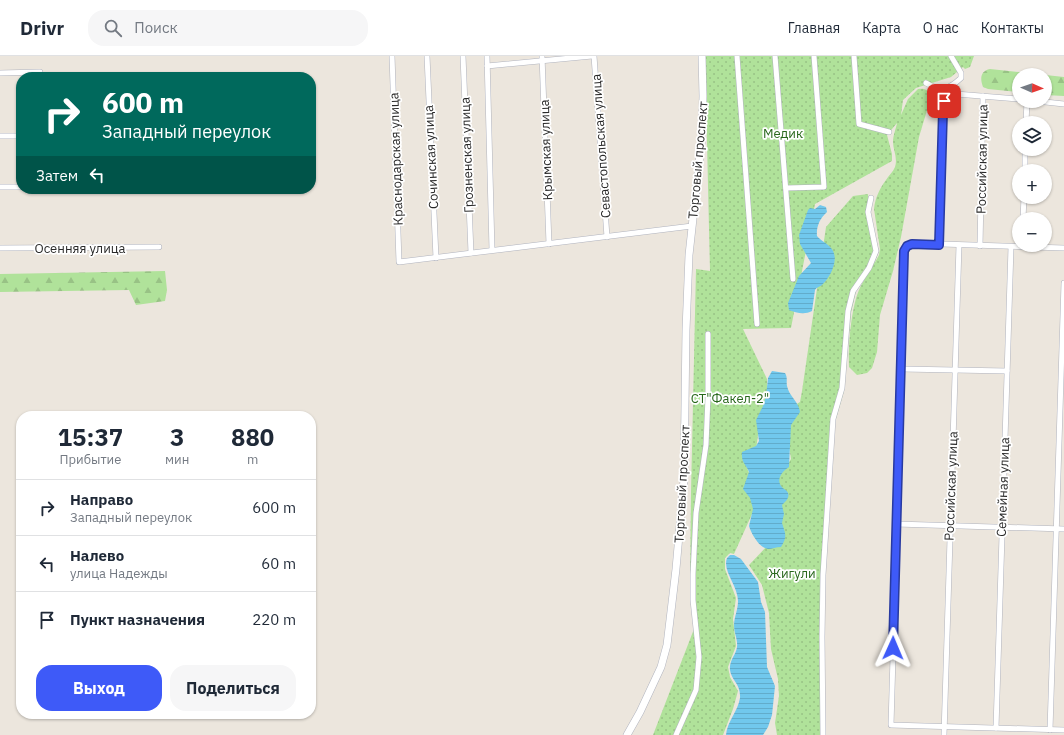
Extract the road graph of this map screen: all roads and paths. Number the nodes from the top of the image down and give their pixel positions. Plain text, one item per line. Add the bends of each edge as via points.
1 (392, 56) edge
2 (427, 56) edge
3 (463, 56) edge
4 (487, 56) edge
5 (593, 56) edge
6 (702, 56) edge
7 (737, 56) edge
8 (775, 56) edge
9 (814, 56) edge
10 (854, 56) edge
11 (951, 56) edge
12 (542, 58) edge
13 (488, 66) junction
14 (0, 73) edge
15 (16, 73) edge
16 (926, 83) dead end
17 (983, 96) junction
18 (1012, 98) edge
19 (1052, 103) edge
20 (1064, 104) edge
21 (889, 132) dead end
22 (0, 136) edge
23 (16, 136) edge
24 (0, 187) edge
25 (16, 187) edge
26 (786, 188) junction
27 (871, 198) dead end
28 (692, 226) junction
29 (607, 236) junction
30 (549, 244) junction
31 (939, 245) junction
32 (959, 245) junction
33 (980, 246) junction
34 (159, 247) dead end
35 (1011, 247) joint
36 (1052, 247) edge
37 (0, 248) edge
38 (1064, 248) edge
39 (492, 250) junction
40 (471, 254) junction
41 (436, 258) junction
42 (793, 279) dead end
43 (1064, 283) edge
44 (757, 324) dead end
45 (708, 334) dead end
46 (902, 369) junction
47 (955, 370) junction
48 (1007, 371) junction
49 (896, 524) junction
50 (950, 526) junction
51 (1002, 527) junction
52 (1056, 529) junction
53 (1064, 529) edge
54 (944, 726) junction
55 (996, 728) junction
56 (1050, 730) junction
57 (1064, 730) edge
58 (1035, 732) edge
59 (627, 735) edge
60 (676, 735) edge
61 (823, 735) edge
62 (944, 735) edge

1 - 41 street, Краснодарская улица via 399,262
2 - 41 street, Сочинская улица
3 - 40 street, Грозненская улица
4 - 13 street
5 - 12 street
5 - 29 street, Севастопольская улица
6 - 28 street, Торговый проспект via 702,136
7 - 44 street
8 - 26 street
9 - 26 street via 824,187
10 - 21 street via 859,124
11 - 16 street via 961,73 961,78 942,89
12 - 13 street
12 - 30 street, Крымская улица
13 - 39 street
14 - 15 street
17 - 18 street
17 - 31 street via 956,94 944,101
17 - 33 street, Российская улица
19 - 20 street
22 - 23 street
24 - 25 street
26 - 42 street
27 - 61 street via 868,212 876,251 869,268 853,291 848,311 842,388 834,420 823,575
28 - 29 street
28 - 59 street, Торговый проспект via 686,330 683,486 668,637 654,683
29 - 30 street
30 - 39 street
31 - 32 street
31 - 46 street via 912,244 904,251
32 - 33 street
32 - 47 street, Российская улица
33 - 35 street
34 - 37 street, Осенняя улица
35 - 48 street, Семейная улица
36 - 38 street
39 - 40 street
40 - 41 street
43 - 52 street
45 - 60 street via 706,445 696,513 693,574 699,657 696,690
46 - 47 street
46 - 49 street
47 - 48 street
47 - 50 street, Российская улица
48 - 51 street, Семейная улица
49 - 50 street
49 - 54 street via 891,725
50 - 51 street
50 - 54 street, Российская улица
51 - 52 street
51 - 55 street, Семейная улица
52 - 53 street
52 - 56 street
54 - 55 street
54 - 62 street, Российская улица
55 - 58 street
56 - 57 street
56 - 58 street

